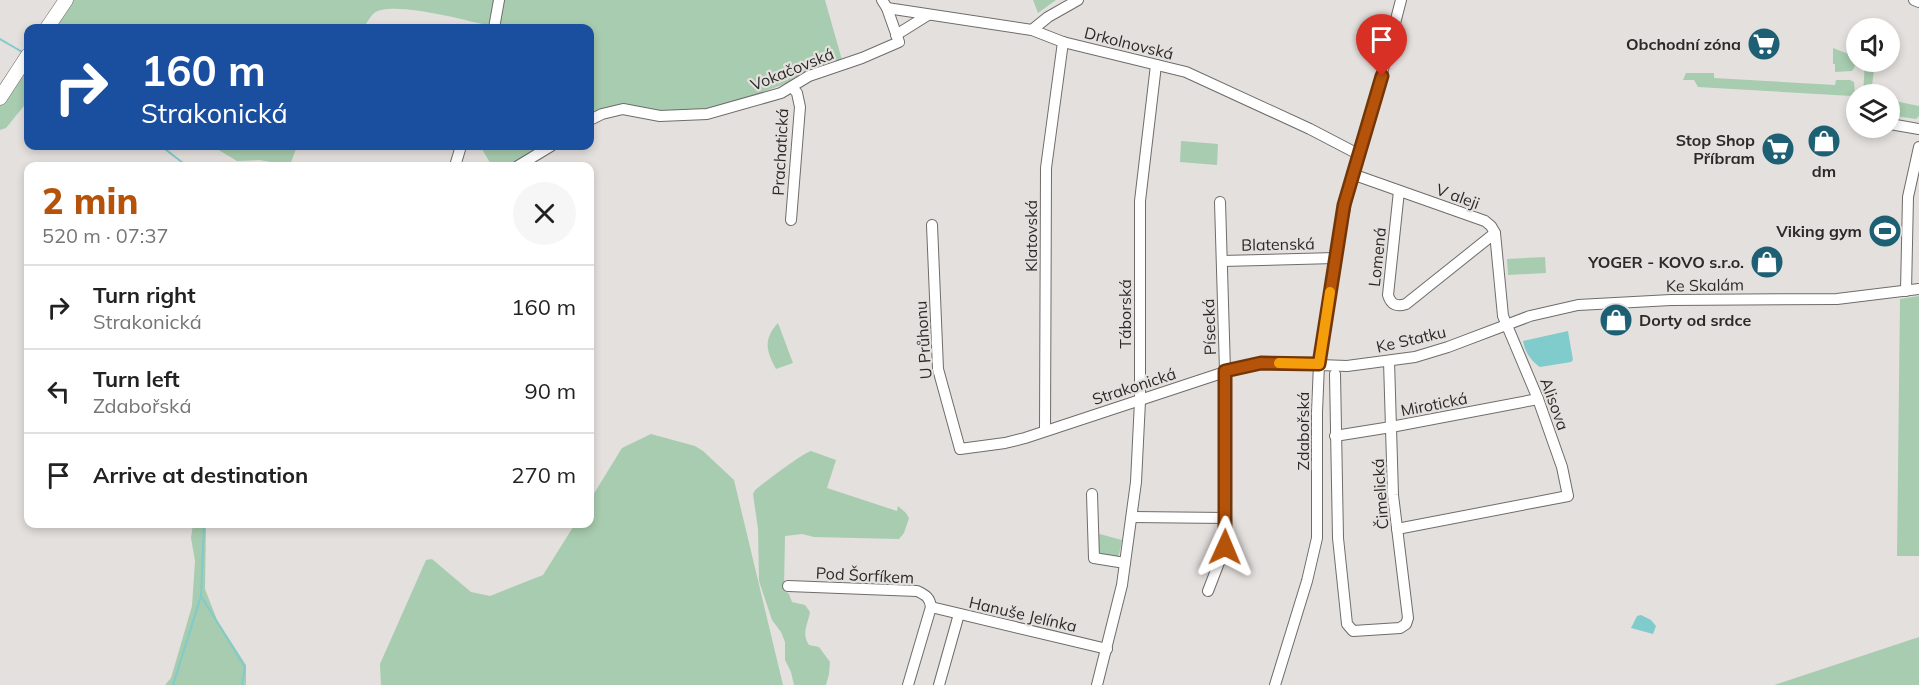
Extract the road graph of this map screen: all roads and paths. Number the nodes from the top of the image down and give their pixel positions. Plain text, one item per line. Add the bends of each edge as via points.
1 (66, 0) edge
2 (499, 0) edge
3 (1078, 0) edge
4 (1401, 0) edge
5 (1914, 0) edge
6 (1919, 2) edge
7 (884, 4) edge
8 (928, 15) junction
9 (50, 24) edge
10 (495, 24) edge
11 (1032, 30) junction
12 (897, 39) junction
13 (1063, 42) junction
14 (24, 62) edge
15 (1156, 65) junction
16 (792, 87) junction
17 (0, 98) edge
18 (594, 118) edge
19 (1900, 126) edge
20 (1919, 129) edge
21 (1919, 147) edge
22 (544, 150) edge
23 (1358, 154) junction
24 (525, 162) edge
25 (1352, 174) junction
26 (1399, 191) junction
27 (1220, 202) dead end
28 (791, 220) dead end
29 (932, 225) dead end
30 (1495, 233) junction
31 (1335, 258) junction
32 (1222, 261) junction
33 (1919, 289) edge
34 (1906, 291) junction
35 (1506, 325) junction
36 (1389, 361) junction
37 (1319, 364) junction
38 (1225, 371) junction
39 (1335, 374) dead end
40 (1538, 399) junction
41 (1140, 400) junction
42 (1391, 427) junction
43 (1045, 430) junction
44 (1335, 436) junction
45 (960, 449) joint
46 (1092, 494) dead end
47 (1132, 517) junction
48 (1226, 518) junction
49 (1397, 529) junction
50 (1125, 563) junction
51 (788, 586) dead end
52 (1208, 591) dead end
53 (931, 607) junction
54 (959, 614) junction
55 (1406, 624) joint
56 (1107, 649) junction
57 (908, 685) edge
58 (939, 685) edge
59 (1097, 685) edge
60 (1275, 685) edge

1 - 9 main road
2 - 10 street
3 - 11 street
4 - 23 street, Zdabořská
5 - 6 street
7 - 8 street, Drkolnovská
7 - 12 street
8 - 11 street, Drkolnovská
8 - 12 street, Vokačovská
11 - 13 street, Drkolnovská
12 - 16 street, Vokačovská
13 - 15 street, Drkolnovská
13 - 43 street, Klatovská via 1046,168
14 - 17 main road
15 - 23 street, Drkolnovská via 1186,72
15 - 41 street, Táborská via 1140,201
16 - 18 street, Vokačovská via 707,114 660,116 623,109
16 - 28 street, Prachatická via 800,107
19 - 20 street
21 - 34 street via 1908,197
22 - 24 street
23 - 25 street, Zdabořská
25 - 26 street, V aleji
25 - 31 street, Zdabořská
26 - 30 street, V aleji via 1485,221
26 - 30 street, Lomená via 1388,295 1394,305 1406,304
27 - 32 street, Písecká
29 - 45 street, U Průhonu via 938,369
30 - 35 street
31 - 32 street, Blatenská
31 - 37 street, Zdabořská
32 - 38 street, Písecká
33 - 34 street, Ke Skalám
34 - 35 street, Ke Skalám via 1837,299 1584,304
35 - 36 street, Ke Statku via 1448,347
35 - 40 street, Alisova
36 - 37 street, Ke Statku via 1347,366
36 - 42 street, Čimelická
37 - 38 street, Strakonická via 1261,363
37 - 60 street, Zdabořská via 1317,538
38 - 41 street, Strakonická
38 - 48 street, Písecká
39 - 44 street, Zdabořská
40 - 42 street, Mirotická
40 - 49 street, Alisova via 1568,496
41 - 43 street, Strakonická
41 - 47 street, Táborská
42 - 44 street, Mirotická
42 - 49 street, Čimelická
43 - 45 street, Strakonická via 1005,443
44 - 55 street, Zdabořská via 1338,538 1347,624 1353,631 1400,628
46 - 50 street via 1094,558
47 - 48 street
47 - 50 street, Táborská
48 - 52 street, Písecká via 1225,547
49 - 55 street, Čimelická
50 - 56 street, Táborská
51 - 53 street, Pod Šorfíkem via 917,591 926,595
53 - 54 street, Hanuše Jelínka
53 - 57 street
54 - 56 street, Hanuše Jelínka
54 - 58 street
56 - 59 street, Táborská

